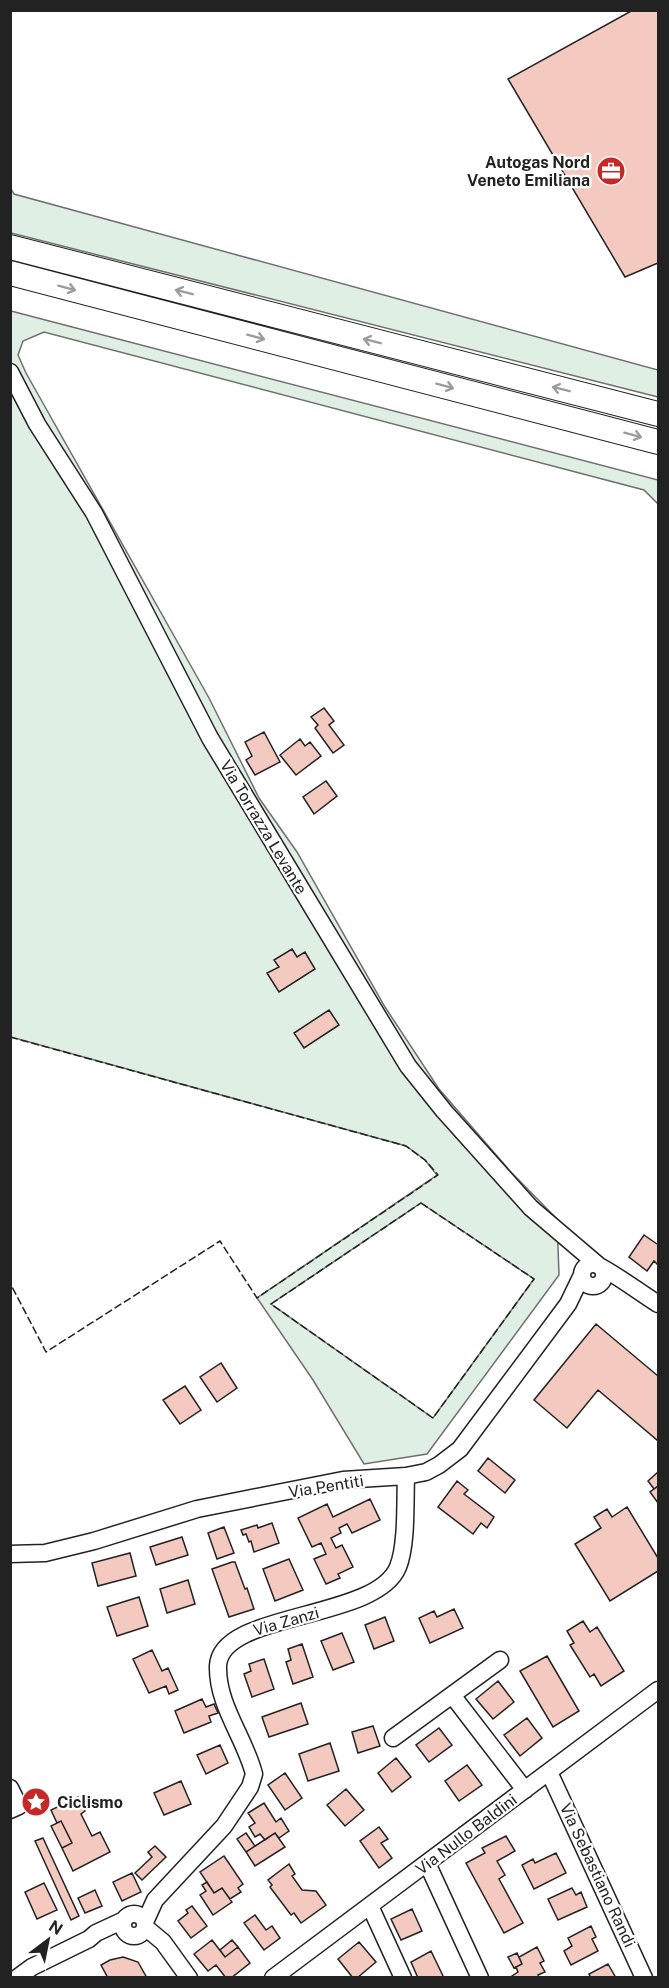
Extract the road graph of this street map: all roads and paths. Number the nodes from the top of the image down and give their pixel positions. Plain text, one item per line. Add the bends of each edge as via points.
1 (10, 247) edge
2 (10, 273) edge
3 (10, 372) edge
4 (658, 414) edge
5 (658, 442) edge
6 (593, 1274) junction
7 (658, 1304) edge
8 (406, 1476) junction
9 (10, 1554) edge
10 (500, 1660) dead end
11 (658, 1690) edge
12 (452, 1695) junction
13 (393, 1738) dead end
14 (549, 1772) junction
15 (10, 1788) edge
16 (525, 1790) junction
17 (10, 1810) edge
18 (427, 1863) junction
19 (370, 1906) junction
20 (134, 1925) junction
21 (184, 1971) edge
22 (17, 1977) edge
23 (273, 1977) edge
24 (403, 1977) edge
25 (480, 1977) edge
26 (644, 1977) edge

4 -> 1 highway
2 -> 5 highway
3 - 6 street, Via Torrazza Levante via 94,513 210,738 408,1066 531,1208 572,1244
6 - 7 street via 635,1290
6 - 8 street, Via Pentiti via 460,1449 440,1465
8 - 9 street, Via Pentiti via 343,1480 197,1509 94,1542 45,1553
8 - 20 street, Via Zanzi via 402,1552 398,1569 384,1587 245,1633 222,1653 218,1665 222,1690 254,1774 250,1787 224,1826
10 - 12 street
11 - 14 street, Via Nullo Baldini
12 - 13 street
12 - 16 street
14 - 16 street, Via Nullo Baldini
14 - 26 street, Via Sebastiano Randi
15 - 17 street via 19,1806
16 - 18 street, Via Nullo Baldini
18 - 19 street, Via Nullo Baldini
18 - 25 street
19 - 23 street, Via Nullo Baldini
19 - 24 street
20 - 21 street
20 - 22 street via 89,1939

